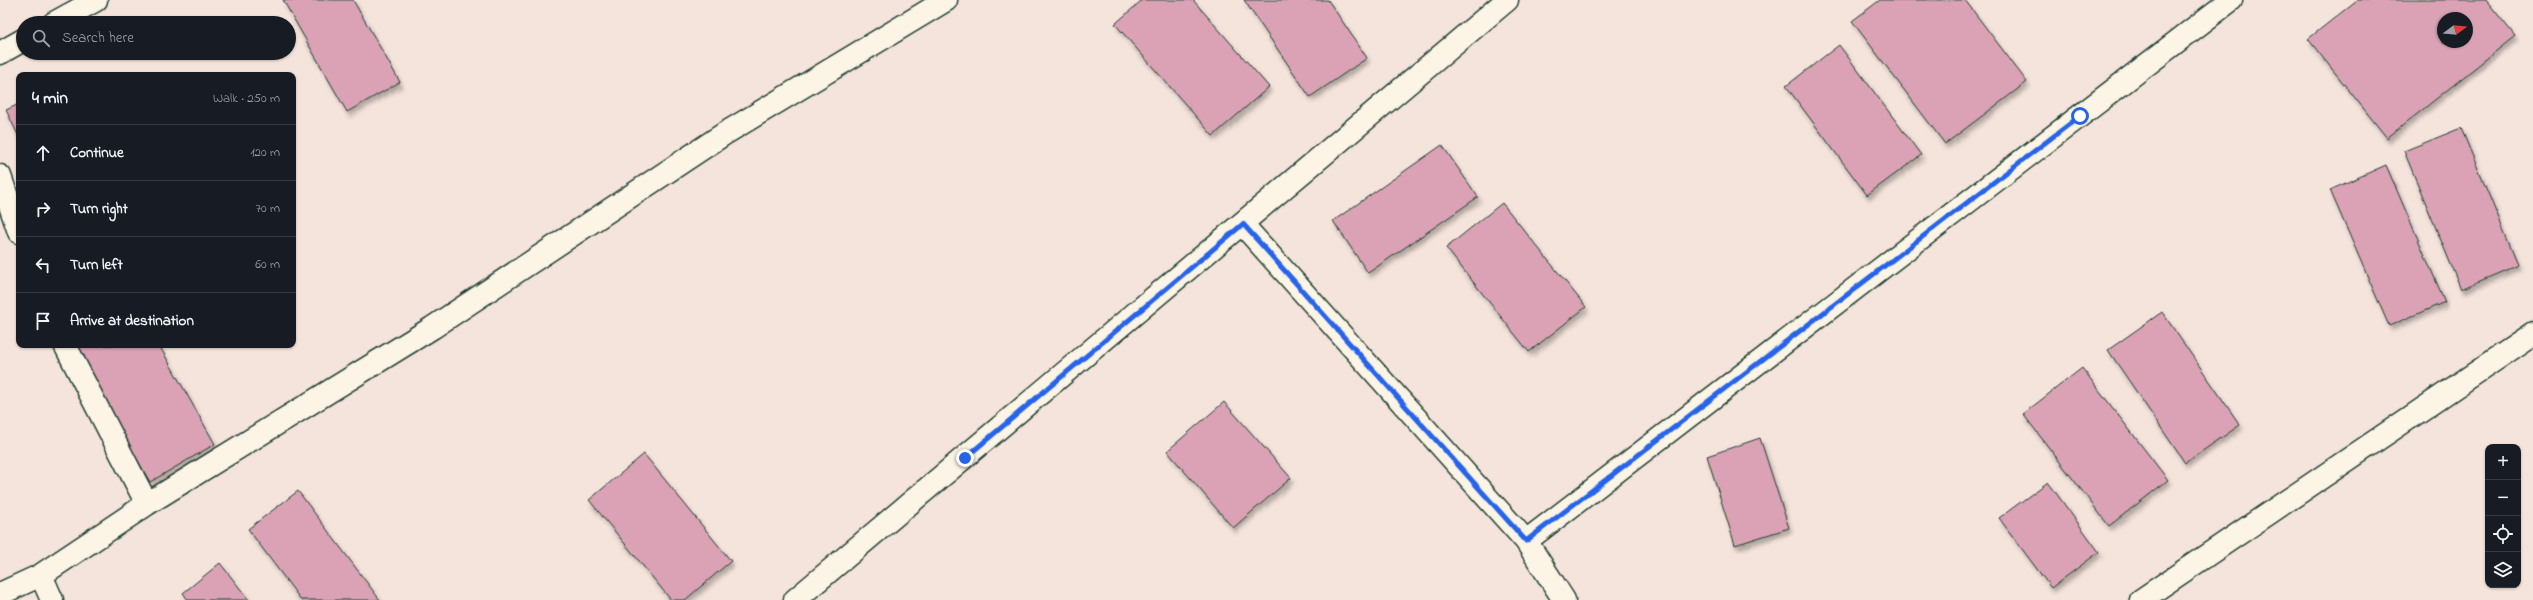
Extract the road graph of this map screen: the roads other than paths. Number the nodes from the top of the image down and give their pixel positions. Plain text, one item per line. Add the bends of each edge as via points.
1 (96, 0) edge
2 (946, 0) edge
3 (1507, 0) edge
4 (2231, 0) edge
5 (67, 16) edge
6 (16, 44) edge
7 (0, 53) edge
8 (0, 176) edge
9 (16, 223) edge
10 (1243, 224) junction
11 (2533, 334) edge
12 (67, 348) edge
13 (148, 504) junction
14 (1526, 541) junction
15 (42, 575) junction
16 (0, 594) edge
17 (52, 600) edge
18 (795, 600) edge
19 (1564, 600) edge
20 (2141, 600) edge

1 - 5 street
2 - 13 street via 724,134 432,328
3 - 10 street
4 - 14 street
6 - 7 street
8 - 9 street
10 - 14 street
10 - 18 street
11 - 20 street
12 - 13 street
13 - 15 street
14 - 19 street
15 - 16 street
15 - 17 street

